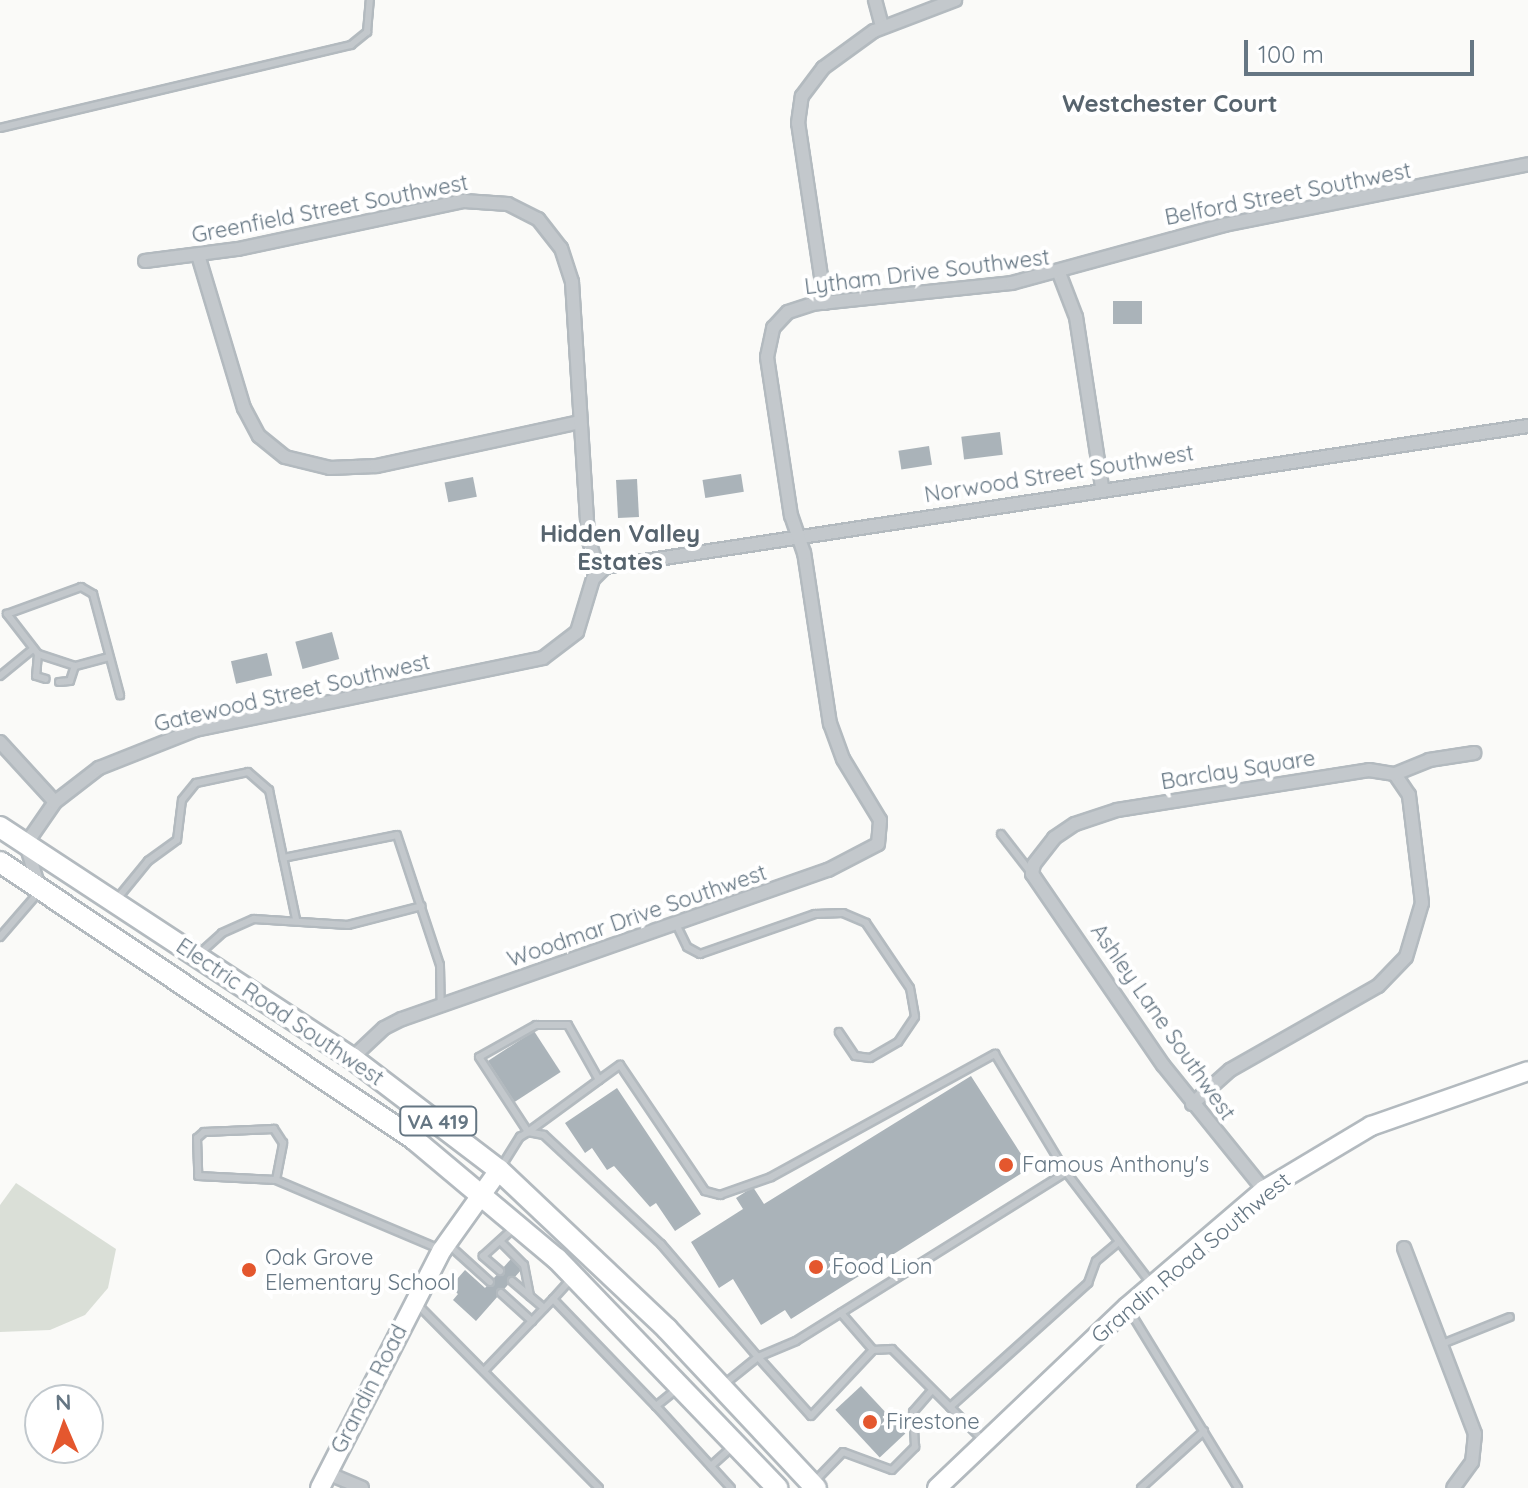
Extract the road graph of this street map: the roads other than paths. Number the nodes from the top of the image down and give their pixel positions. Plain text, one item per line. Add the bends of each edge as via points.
1 (370, 0) edge
2 (875, 0) edge
3 (955, 0) edge
4 (882, 26) junction
5 (0, 128) edge
6 (1528, 164) edge
7 (198, 255) junction
8 (145, 261) dead end
9 (1059, 273) junction
10 (825, 303) junction
11 (579, 422) junction
12 (1528, 426) edge
13 (1102, 487) junction
14 (798, 536) junction
15 (599, 571) junction
16 (36, 651) junction
17 (109, 657) junction
18 (75, 666) junction
19 (0, 676) edge
20 (46, 679) dead end
21 (59, 682) dead end
22 (120, 695) dead end
23 (0, 742) edge
24 (1474, 753) dead end
25 (1395, 774) junction
26 (859, 784) joint
27 (55, 802) junction
28 (0, 827) edge
29 (1001, 834) dead end
30 (26, 844) junction
31 (283, 858) junction
32 (0, 862) edge
33 (1032, 874) junction
34 (40, 891) junction
35 (115, 901) junction
36 (422, 906) junction
37 (296, 919) junction
38 (676, 924) junction
39 (0, 937) edge
40 (198, 956) junction
41 (441, 1006) junction
42 (839, 1032) dead end
43 (352, 1058) junction
44 (1528, 1071) edge
45 (599, 1080) junction
46 (1192, 1104) junction
47 (528, 1132) junction
48 (499, 1170) junction
49 (1066, 1172) junction
50 (276, 1180) junction
51 (1264, 1190) junction
52 (480, 1192) junction
53 (517, 1224) junction
54 (500, 1241) junction
55 (1119, 1242) junction
56 (444, 1246) junction
57 (1404, 1248) dead end
58 (483, 1256) junction
59 (473, 1267) junction
60 (500, 1271) dead end
61 (573, 1276) junction
62 (512, 1281) dead end
63 (490, 1282) dead end
64 (1153, 1286) junction
65 (501, 1293) dead end
66 (530, 1296) junction
67 (553, 1299) junction
68 (414, 1301) junction
69 (1127, 1307) junction
70 (544, 1308) junction
71 (841, 1313) junction
72 (1510, 1317) dead end
73 (532, 1321) junction
74 (1442, 1344) junction
75 (873, 1350) junction
76 (758, 1357) junction
77 (484, 1371) junction
78 (681, 1386) junction
79 (721, 1387) junction
80 (932, 1390) junction
81 (656, 1406) junction
82 (950, 1407) junction
83 (1204, 1431) junction
84 (984, 1441) junction
85 (736, 1444) junction
86 (711, 1466) junction
87 (324, 1481) edge
88 (814, 1486) edge
89 (362, 1488) edge
90 (599, 1488) edge
91 (731, 1488) edge
92 (777, 1488) edge
93 (937, 1488) edge
94 (1141, 1488) edge
95 (1238, 1488) edge
96 (1453, 1488) edge

1 - 5 lane via 367,32 351,45
2 - 4 street
3 - 4 street
4 - 10 street via 823,68 798,109
6 - 9 street, Belford Street Southwest via 1194,232
7 - 8 street, Greenfield Street Southwest
7 - 11 street via 244,408 259,436 285,457 330,468 376,466
7 - 11 street, Greenfield Street Southwest via 464,201 522,209 551,232 569,264
9 - 10 street, Lytham Drive Southwest
9 - 13 street, Lytham Drive Southwest via 1076,317
10 - 14 street, Lytham Drive Southwest via 788,312 777,320 768,342 775,417
11 - 15 street, Greenfield Street Southwest via 588,538
12 - 13 street, Norwood Street Southwest
13 - 14 street, Norwood Street Southwest
14 - 15 street, Norwood Street Southwest
14 - 26 street, Lytham Drive Southwest via 830,724
15 - 27 street, Gatewood Street Southwest via 577,632 543,658 195,730 99,768
16 - 17 lane via 7,614 81,587 93,594
16 - 18 lane
16 - 19 lane
16 - 20 lane via 36,676
17 - 18 lane
17 - 22 lane
18 - 21 lane via 70,681
23 - 27 street
24 - 25 street, Barclay Square via 1429,760
25 - 33 street, Barclay Square via 1369,770 1096,816 1054,838 1039,852
25 - 46 street via 1409,795 1422,903 1406,957 1378,986 1230,1070
26 - 38 street, Woodmar Drive Southwest via 882,826 870,852
27 - 30 street, Gatewood Street Southwest
28 - 30 main road, Electric Road Southwest / VA 419
29 - 33 lane
30 - 34 street
30 - 35 main road, Electric Road Southwest / VA 419
31 - 35 lane via 264,781 248,772 206,777 182,800 177,840 148,861
31 - 36 lane via 397,835
31 - 37 lane
32 - 34 main road, Electric Road Southwest / VA 419
33 - 46 street, Ashley Lane Southwest
34 - 39 lane
34 - 52 main road, Electric Road Southwest / VA 419 via 341,1086
35 - 40 main road, Electric Road Southwest / VA 419
36 - 37 lane via 348,925
36 - 41 lane via 440,965
37 - 40 lane via 238,924
38 - 41 street, Woodmar Drive Southwest
38 - 42 lane via 687,947 700,954 815,914 843,913 866,923 910,988 915,1017 898,1042 870,1058 855,1056
40 - 43 main road, Electric Road Southwest / VA 419
41 - 43 street, Woodmar Drive Southwest via 384,1028
43 - 48 main road, Electric Road Southwest / VA 419
44 - 51 street, Grandin Road Southwest via 1371,1126
45 - 47 lane
45 - 47 lane via 568,1025 536,1025 479,1057
45 - 49 lane via 620,1065 705,1191 720,1195 771,1177 995,1054
46 - 51 street, Ashley Lane Southwest
47 - 48 lane
47 - 76 lane via 544,1135 633,1216
48 - 52 street, Grandin Road
48 - 79 main road, Electric Road Southwest / VA 419 via 572,1235
49 - 55 lane
49 - 71 lane
50 - 50 lane via 283,1143 274,1129 204,1132 197,1138 198,1176
50 - 56 lane
51 - 64 street, Grandin Road Southwest
52 - 53 main road, Electric Road Southwest / VA 419
52 - 56 street, Grandin Road
53 - 54 lane
53 - 61 main road, Electric Road Southwest / VA 419
54 - 58 lane
54 - 66 lane via 524,1265
55 - 64 lane
55 - 82 lane via 1096,1261 1088,1283
56 - 59 lane
56 - 68 street, Grandin Road
57 - 74 street
58 - 59 lane
58 - 60 lane
59 - 63 lane
61 - 67 lane
61 - 78 main road, Electric Road Southwest / VA 419
62 - 66 lane
64 - 69 street, Grandin Road Southwest
65 - 73 lane
66 - 70 lane
67 - 70 lane
67 - 81 lane
68 - 77 lane
68 - 87 street, Grandin Road
69 - 83 lane
69 - 84 street, Grandin Road Southwest
70 - 73 lane
71 - 75 lane
71 - 76 lane
72 - 74 lane
73 - 77 lane
74 - 96 street via 1475,1434 1472,1462
75 - 76 lane via 811,1416
75 - 80 lane via 892,1349
76 - 79 lane
77 - 90 lane
78 - 81 lane
78 - 85 main road, Electric Road Southwest / VA 419
79 - 88 main road, Electric Road Southwest / VA 419
80 - 82 lane
80 - 88 lane via 913,1412 915,1447 892,1470 843,1452
81 - 86 lane
82 - 84 lane
83 - 94 lane
83 - 95 lane
84 - 93 street, Grandin Road Southwest
85 - 86 lane
85 - 92 main road, Electric Road Southwest / VA 419
86 - 91 lane
87 - 89 street

